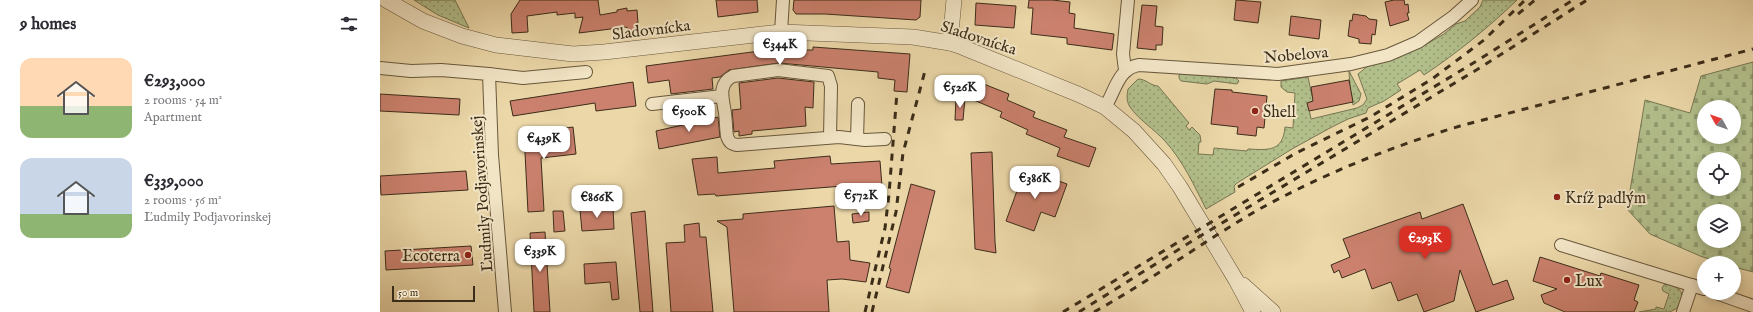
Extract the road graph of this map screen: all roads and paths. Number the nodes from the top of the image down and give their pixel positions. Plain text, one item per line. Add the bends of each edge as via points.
1 (386, 0) edge
2 (783, 0) edge
3 (954, 0) edge
4 (1128, 0) edge
5 (1472, 0) edge
6 (781, 32) junction
7 (950, 43) junction
8 (380, 68) edge
9 (1125, 70) junction
10 (586, 72) dead end
11 (489, 74) junction
12 (722, 96) junction
13 (652, 104) dead end
14 (858, 104) dead end
15 (1105, 107) junction
16 (830, 138) junction
17 (857, 139) junction
18 (885, 139) dead end
19 (1561, 245) dead end
20 (1236, 280) junction
21 (1692, 285) junction
22 (1697, 287) edge
23 (1736, 300) edge
24 (1753, 306) edge
25 (506, 312) edge
26 (1246, 312) edge
27 (1253, 312) edge
28 (1261, 312) edge
29 (1273, 312) edge
30 (1683, 312) edge

1 - 6 street, Sladovnícka via 424,21 462,36 496,45 567,54
2 - 6 street
3 - 7 street
4 - 9 street via 1123,54
5 - 9 street, Nobelova via 1418,42 1388,56 1351,64 1278,74 1139,65
6 - 7 street, Sladovnícka via 906,36
7 - 15 street, Sladovnícka
8 - 11 street
9 - 15 street
10 - 11 street via 523,78
11 - 25 street, Ľudmily Podjavorinskej via 492,155
12 - 13 street
12 - 16 street via 728,141 732,144
12 - 16 street via 724,83 733,76 778,70 824,74 828,76 831,86
14 - 17 street
15 - 20 street, Sladovnícka via 1134,131 1164,164
16 - 17 street
17 - 18 street
19 - 21 street
20 - 26 street
20 - 27 street, Sladovnícka
20 - 28 street, Sladovnícka
20 - 29 street
21 - 22 street
21 - 30 street
23 - 24 street

